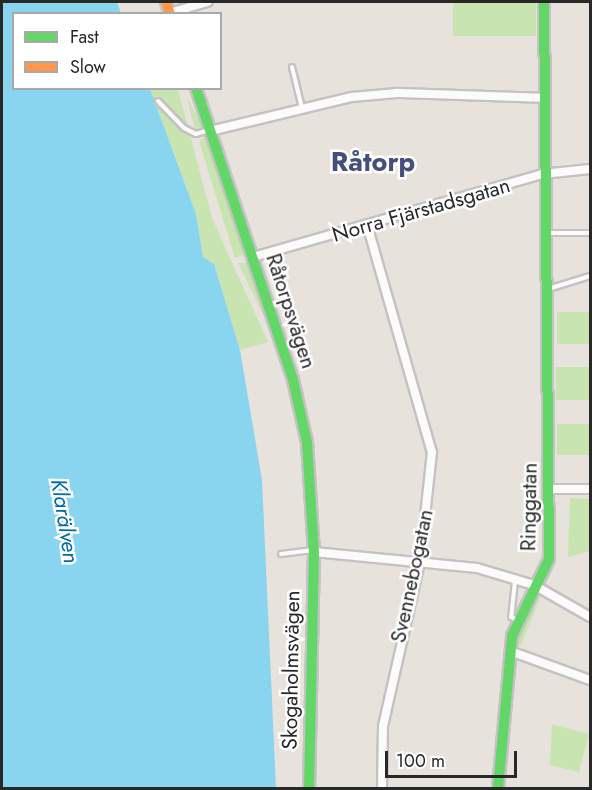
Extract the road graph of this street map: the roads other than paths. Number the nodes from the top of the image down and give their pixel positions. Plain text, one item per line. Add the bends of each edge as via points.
1 (207, 2) edge
2 (544, 2) edge
3 (173, 12) edge
4 (292, 68) dead end
5 (197, 90) edge
6 (544, 98) junction
7 (158, 101) dead end
8 (303, 109) junction
9 (210, 130) junction
10 (591, 169) edge
11 (543, 174) junction
12 (368, 228) junction
13 (545, 233) junction
14 (591, 234) edge
15 (253, 257) junction
16 (591, 276) edge
17 (546, 290) junction
18 (551, 489) junction
19 (591, 489) edge
20 (314, 551) junction
21 (281, 554) dead end
22 (420, 562) junction
23 (515, 580) junction
24 (534, 585) junction
25 (591, 617) edge
26 (518, 620) junction
27 (510, 651) junction
28 (591, 680) edge
29 (309, 789) edge
30 (382, 789) edge
31 (498, 789) edge

1 - 3 street
2 - 6 street, Ringgatan
4 - 8 lane
5 - 9 street, Råtorpsvägen
6 - 8 street via 397,93
6 - 11 street, Ringgatan
7 - 9 lane via 193,133
8 - 9 street
9 - 15 street, Råtorpsvägen
10 - 11 street, Norra Fjärstadsgatan
11 - 12 street, Norra Fjärstadsgatan
11 - 13 street, Ringgatan
12 - 15 street, Norra Fjärstadsgatan
12 - 22 street, Svennebogatan via 432,452
13 - 14 lane
13 - 17 street, Ringgatan
15 - 20 street, Råtorpsvägen via 306,437
16 - 17 lane
17 - 18 street, Ringgatan
18 - 19 street
18 - 24 street, Ringgatan via 549,559
20 - 21 lane
20 - 22 street
20 - 29 street, Skogaholmsvägen
22 - 23 street via 477,568
22 - 30 street, Svennebogatan via 383,726
23 - 24 street
23 - 26 lane via 511,617
24 - 25 street
24 - 26 street, Ringgatan
26 - 27 street, Ringgatan
27 - 28 street
27 - 31 street, Ringgatan

